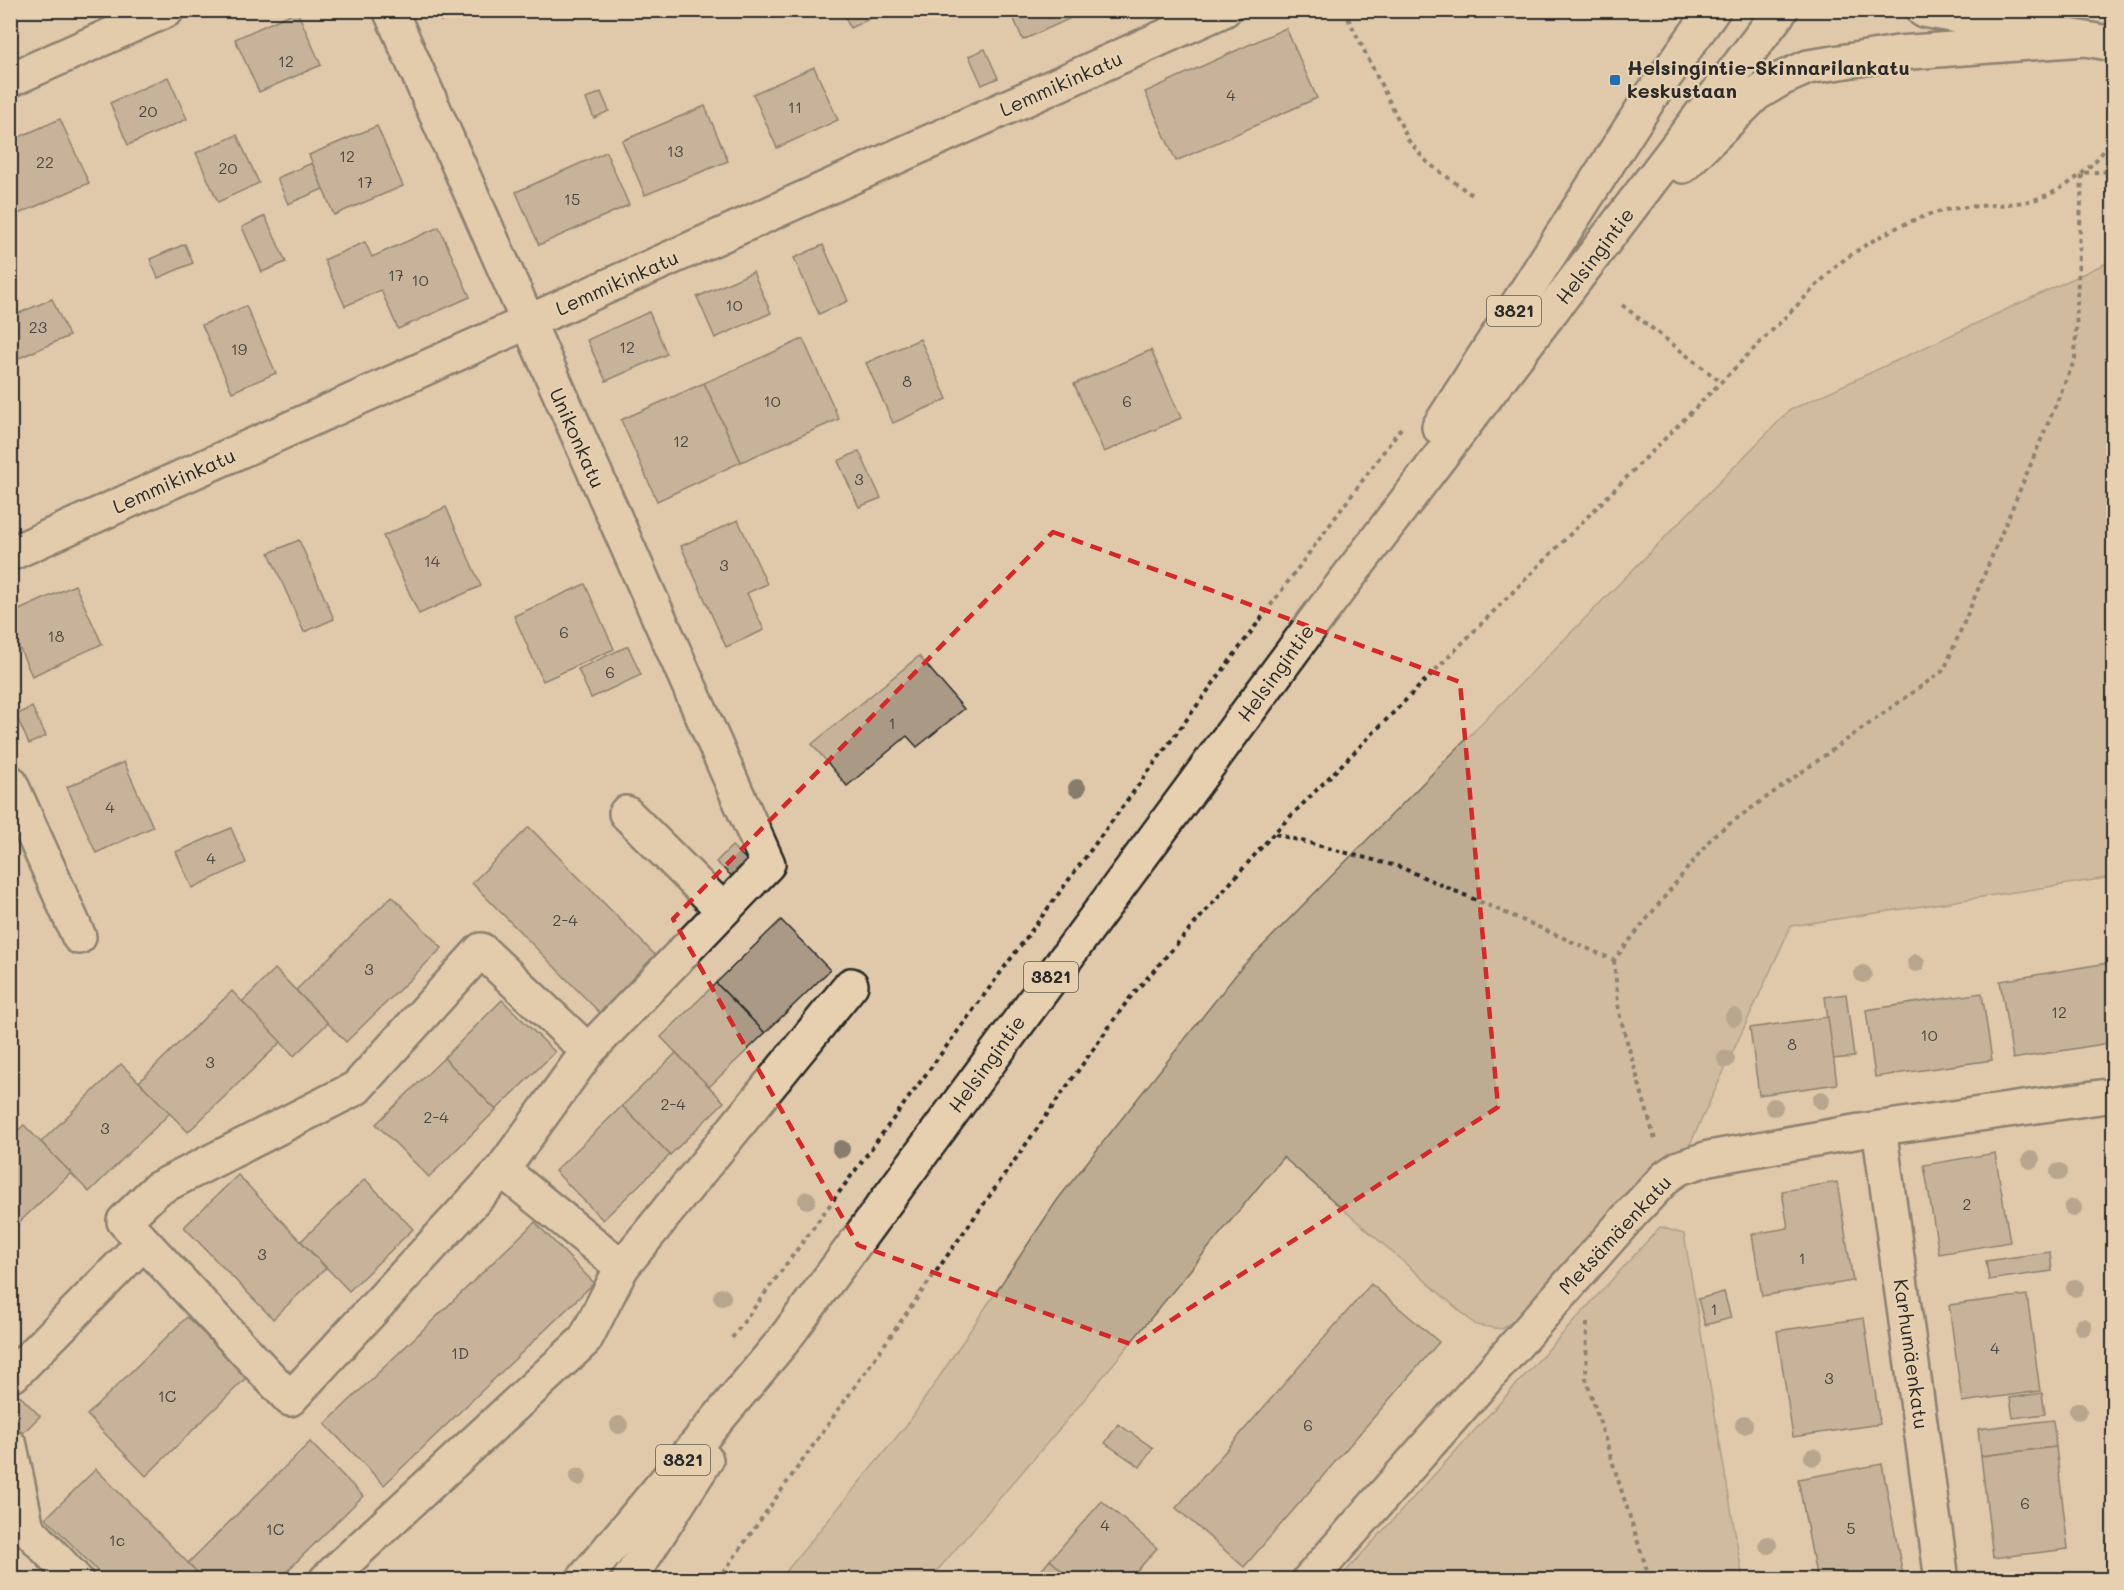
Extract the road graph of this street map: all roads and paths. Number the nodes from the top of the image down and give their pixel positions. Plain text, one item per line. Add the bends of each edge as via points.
1 (167, 10) edge
2 (390, 10) edge
3 (1224, 10) edge
4 (1344, 10) edge
5 (1713, 10) edge
6 (1781, 10) edge
7 (1923, 10) edge
8 (2035, 10) edge
9 (2060, 10) edge
10 (2099, 42) edge
11 (10, 80) edge
12 (2114, 136) edge
13 (2114, 171) edge
14 (2082, 173) junction
15 (1472, 195) dead end
16 (1587, 267) junction
17 (1622, 305) dead end
18 (526, 323) junction
19 (1721, 382) junction
20 (1403, 424) dead end
21 (10, 554) edge
22 (1320, 614) junction
23 (10, 782) edge
24 (626, 813) dead end
25 (1274, 834) junction
26 (723, 910) junction
27 (79, 937) dead end
28 (1614, 960) junction
29 (851, 985) dead end
30 (588, 1051) junction
31 (2114, 1095) edge
32 (1879, 1128) junction
33 (502, 1170) junction
34 (1666, 1177) junction
35 (143, 1243) junction
36 (622, 1267) junction
37 (1587, 1320) dead end
38 (731, 1340) dead end
39 (783, 1341) junction
40 (10, 1370) edge
41 (10, 1446) edge
42 (76, 1580) edge
43 (326, 1580) edge
44 (583, 1580) edge
45 (629, 1580) edge
46 (718, 1580) edge
47 (1308, 1580) edge
48 (1650, 1580) edge
49 (1942, 1580) edge

1 - 11 street
2 - 18 street, Unikonkatu
3 - 18 street, Lemmikinkatu
4 - 15 path via 1409,141 1428,163
5 - 22 street, Helsingintie / 3821 via 1651,96
6 - 16 street, Helsingintie / 3821
7 - 10 street
8 - 10 street
9 - 10 street
10 - 16 street via 1854,58 1808,68 1781,79 1756,94
12 - 14 path
13 - 14 path
14 - 19 path via 2058,190 2030,201 1944,211 1906,223 1864,245 1837,265
14 - 28 path via 2075,359 1944,670 1714,834
16 - 22 street, Helsingintie / 3821
17 - 19 path
18 - 21 street, Lemmikinkatu
18 - 26 street, Unikonkatu via 768,864
19 - 25 path
20 - 38 path
22 - 39 street, Helsingintie / 3821
23 - 27 street
24 - 26 street
25 - 28 path via 1400,867
25 - 46 path via 1128,1000
26 - 30 street
28 - 34 path via 1619,1013
29 - 36 street
30 - 33 street
30 - 35 street via 481,951 356,1088 157,1189 124,1221
31 - 32 street, Metsämäenkatu
32 - 34 street, Metsämäenkatu via 1709,1158
32 - 49 street, Karhumäenkatu
33 - 35 street via 290,1399
33 - 36 street
34 - 47 street, Metsämäenkatu
35 - 40 street via 14,1374
36 - 43 street via 585,1340
37 - 48 path via 1586,1378
39 - 44 street, Helsingintie / 3821
39 - 45 street, Helsingintie / 3821
41 - 42 street via 27,1528

